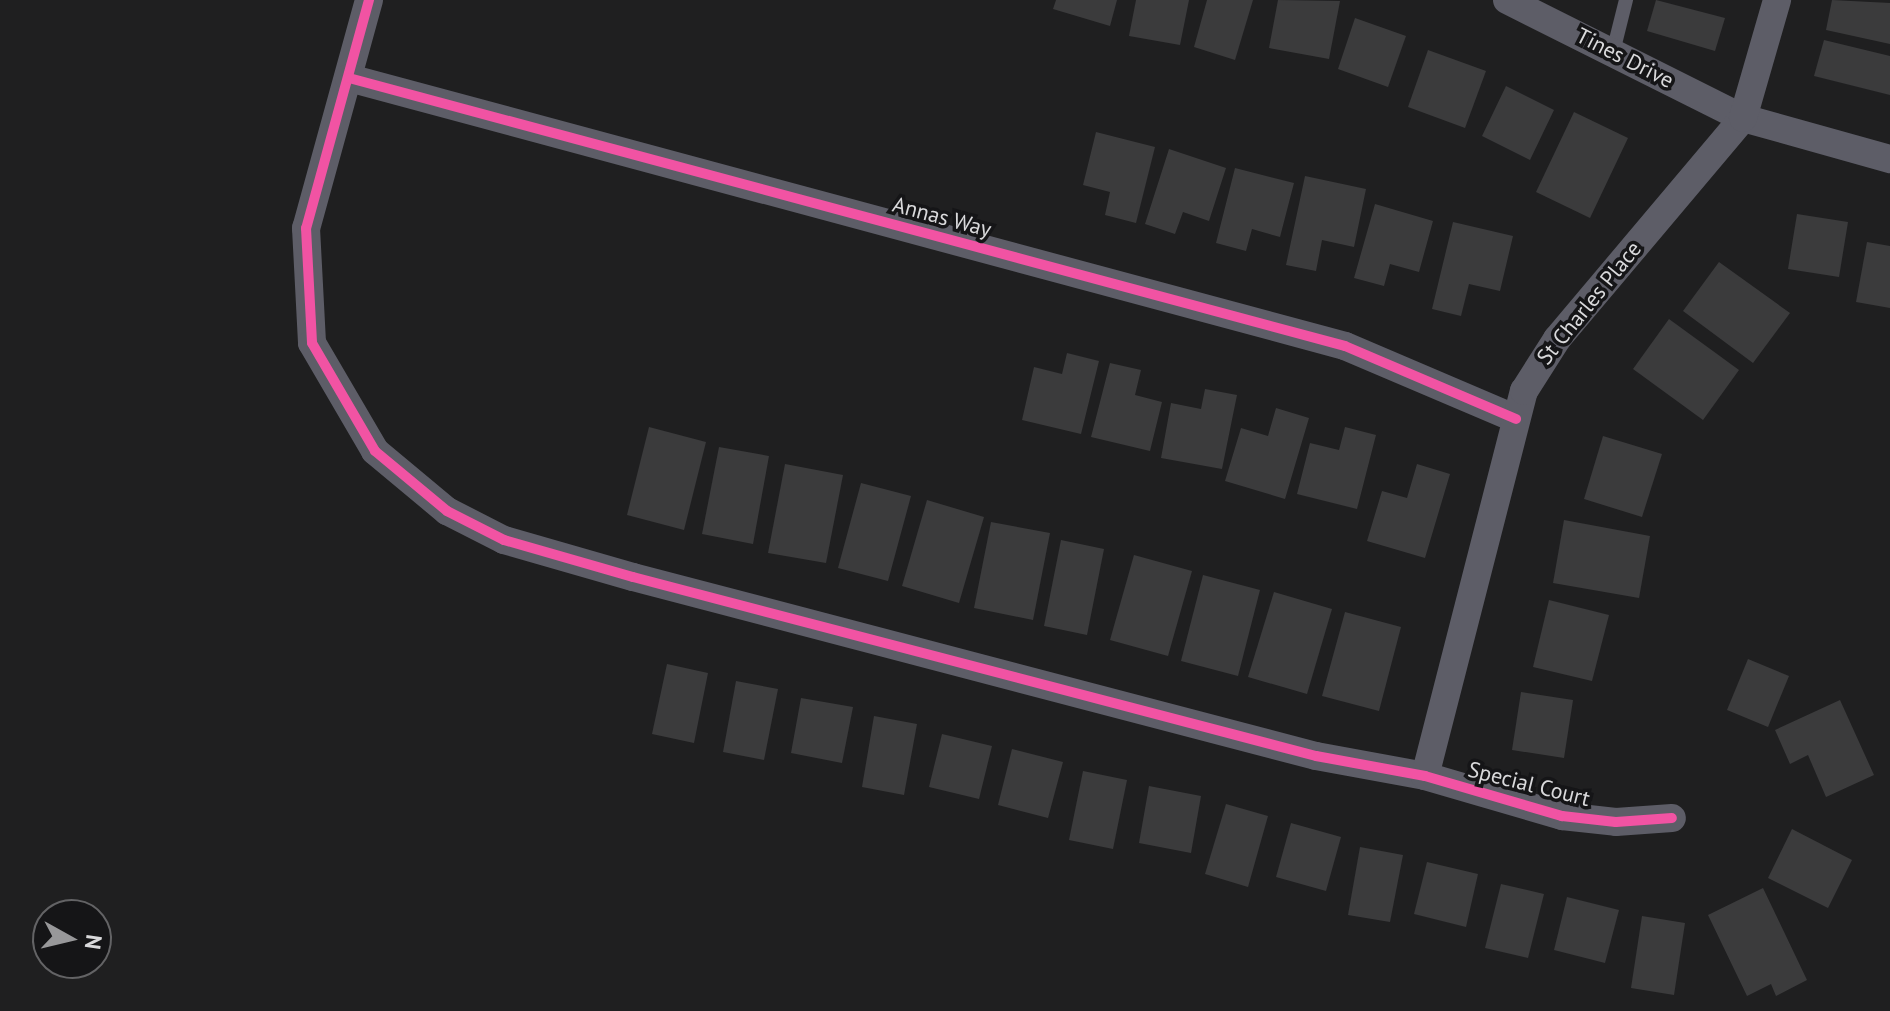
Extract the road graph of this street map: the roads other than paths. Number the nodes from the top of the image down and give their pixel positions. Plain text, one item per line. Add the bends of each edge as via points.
1 (369, 0) edge
2 (1507, 0) edge
3 (1626, 0) edge
4 (1777, 0) edge
5 (1613, 52) junction
6 (349, 78) junction
7 (1743, 118) junction
8 (1890, 159) edge
9 (1516, 419) junction
10 (1425, 776) junction
11 (1672, 818) dead end

1 - 6 street
2 - 5 street, Tines Drive
3 - 5 lane
4 - 7 street, St Charles Place
5 - 7 street, Tines Drive
6 - 9 street, Annas Way via 1345,346
6 - 10 street, Special Court via 306,228 312,343 375,451 447,511 504,540 748,609 1316,756
7 - 8 street, Tines Drive
7 - 9 street, St Charles Place via 1557,339 1524,391
9 - 10 street, St Charles Place
10 - 11 street, Special Court via 1590,821

